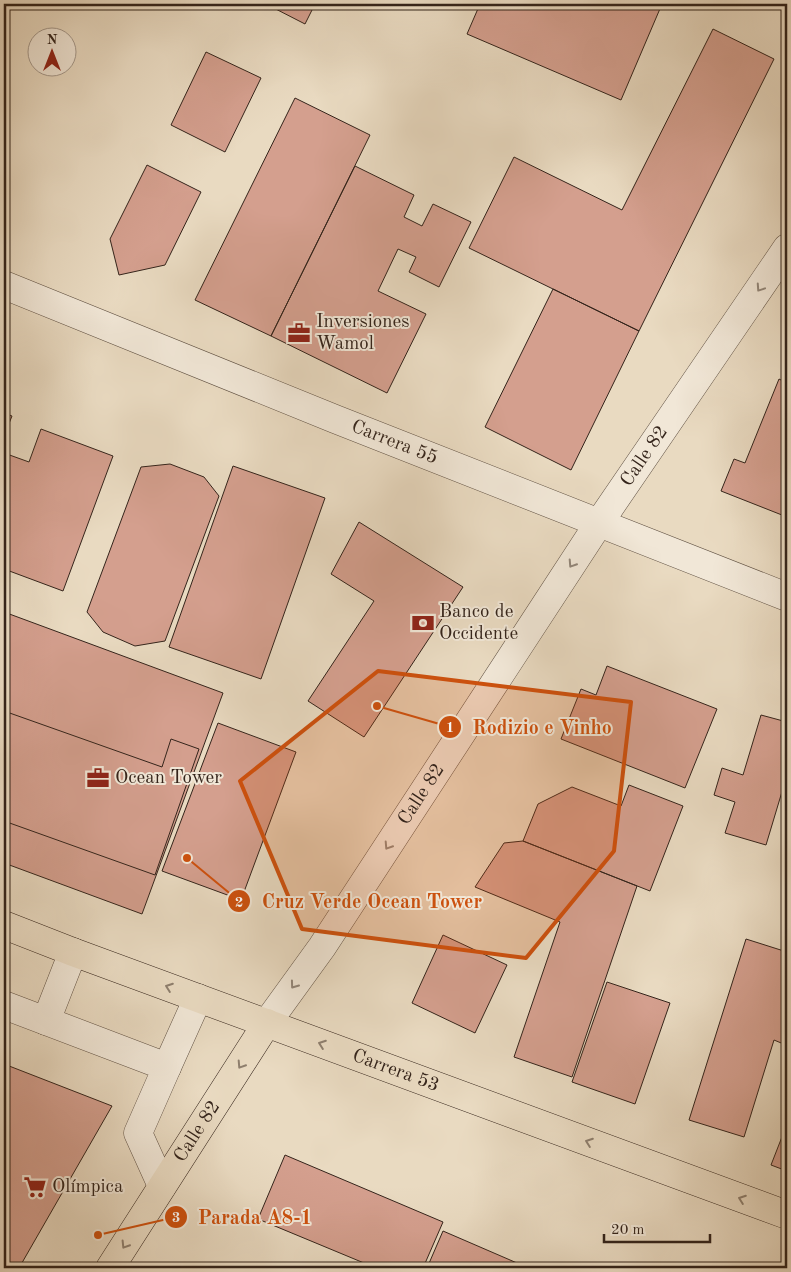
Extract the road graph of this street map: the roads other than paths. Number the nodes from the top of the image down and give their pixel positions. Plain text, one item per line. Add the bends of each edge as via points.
1 (787, 248) edge
2 (4, 285) edge
3 (599, 523) junction
4 (787, 597) edge
5 (4, 925) edge
6 (73, 952) junction
7 (198, 998) junction
8 (4, 1005) edge
9 (46, 1021) junction
10 (267, 1023) junction
11 (167, 1067) junction
12 (162, 1186) junction
13 (787, 1215) edge
14 (110, 1268) edge

1 -> 3 street, Calle 82
2 - 3 street, Carrera 55
3 - 4 street, Carrera 55
3 -> 10 street, Calle 82 via 322,948
5 - 6 main road, Carrera 53
7 -> 6 main road, Carrera 53
6 - 9 street
7 - 10 main road, Carrera 53
7 - 11 street
8 - 9 street
9 - 11 street
10 -> 12 main road, Calle 82
13 -> 10 main road, Carrera 53
11 - 12 street via 138,1133
12 -> 14 main road, Calle 82

